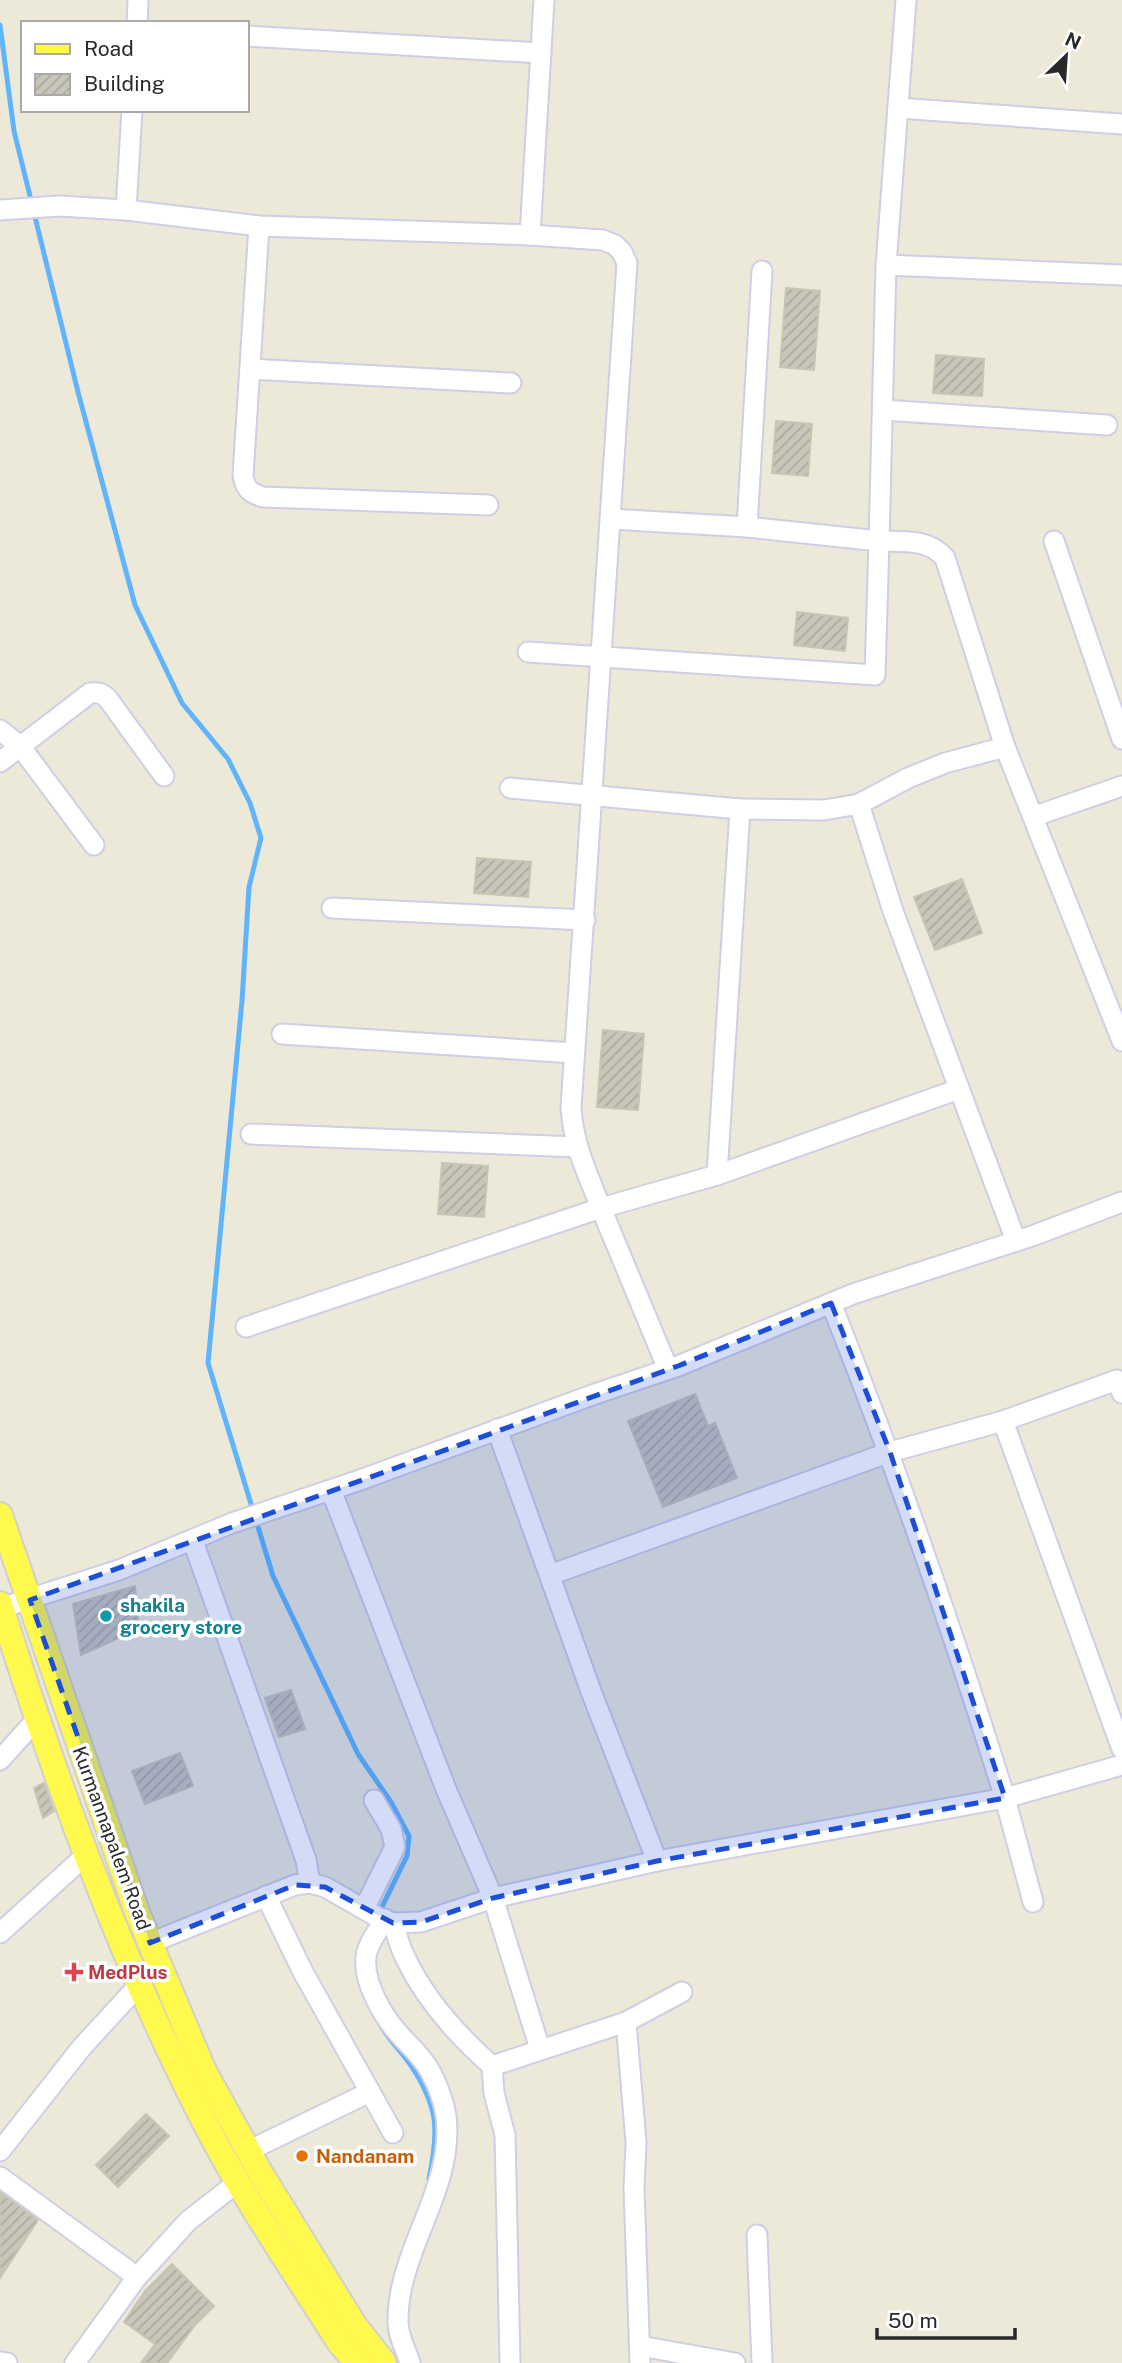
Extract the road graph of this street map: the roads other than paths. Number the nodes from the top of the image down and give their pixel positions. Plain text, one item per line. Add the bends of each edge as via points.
1 (138, 0) edge
2 (544, 0) edge
3 (906, 0) edge
4 (136, 21) edge
5 (248, 36) edge
6 (541, 53) junction
7 (898, 108) junction
8 (132, 112) edge
9 (1122, 124) edge
10 (4, 210) edge
11 (126, 210) junction
12 (259, 226) junction
13 (530, 235) junction
14 (886, 265) junction
15 (762, 271) dead end
16 (1122, 275) edge
17 (250, 369) junction
18 (510, 383) dead end
19 (883, 410) junction
20 (1107, 425) dead end
21 (488, 505) dead end
22 (611, 519) junction
23 (747, 527) junction
24 (879, 541) junction
25 (1054, 541) dead end
26 (528, 652) dead end
27 (602, 656) junction
28 (0, 730) edge
29 (1122, 739) edge
30 (20, 747) junction
31 (1005, 747) junction
32 (0, 762) edge
33 (163, 776) dead end
34 (1122, 786) edge
35 (510, 788) dead end
36 (593, 794) junction
37 (859, 804) junction
38 (740, 809) junction
39 (1035, 816) junction
40 (94, 845) dead end
41 (332, 908) dead end
42 (584, 919) junction
43 (1120, 1031) edge
44 (282, 1034) dead end
45 (574, 1053) junction
46 (959, 1089) junction
47 (251, 1134) dead end
48 (577, 1147) junction
49 (717, 1175) junction
50 (1122, 1202) edge
51 (601, 1208) junction
52 (1016, 1241) junction
53 (831, 1303) junction
54 (246, 1327) dead end
55 (668, 1369) junction
56 (1120, 1384) edge
57 (1003, 1421) junction
58 (497, 1429) junction
59 (890, 1452) junction
60 (331, 1490) junction
61 (0, 1515) edge
62 (193, 1541) junction
63 (550, 1575) junction
64 (30, 1600) junction
65 (1, 1606) edge
66 (36, 1720) junction
67 (1122, 1749) edge
68 (0, 1760) edge
69 (1122, 1765) edge
70 (1005, 1798) junction
71 (374, 1800) dead end
72 (86, 1855) junction
73 (657, 1861) junction
74 (310, 1882) junction
75 (266, 1896) junction
76 (493, 1898) junction
77 (1032, 1902) dead end
78 (379, 1917) junction
79 (0, 1933) edge
80 (150, 1943) junction
81 (139, 1985) junction
82 (682, 1992) dead end
83 (626, 2022) junction
84 (540, 2049) junction
85 (492, 2066) junction
86 (370, 2092) junction
87 (393, 2133) dead end
88 (0, 2151) edge
89 (248, 2151) junction
90 (0, 2177) edge
91 (238, 2182) junction
92 (757, 2235) dead end
93 (137, 2277) junction
94 (640, 2355) edge
95 (369, 2358) edge
96 (0, 2362) edge
97 (7, 2363) edge
98 (75, 2363) edge
99 (410, 2363) edge
100 (510, 2363) edge
101 (735, 2363) edge
102 (762, 2363) edge

1 - 4 street
2 - 6 street
3 - 7 street
5 - 6 street
6 - 13 street
7 - 9 street
7 - 14 street
8 - 11 street
10 - 11 street via 60,206
11 - 12 street
12 - 13 street
12 - 17 street
13 - 22 street via 603,240 615,244 627,263
14 - 16 street
14 - 19 street
15 - 23 street
17 - 18 street
17 - 21 street via 243,475 252,493
19 - 20 street
19 - 24 street
22 - 23 street
22 - 27 street
23 - 24 street
24 - 27 street via 875,675
24 - 31 street via 926,544 945,558
25 - 29 street
26 - 27 street
27 - 36 street
28 - 30 street
30 - 32 street
30 - 33 street via 96,692 108,699
30 - 40 street
31 - 37 street via 946,763
31 - 39 street
34 - 39 street
35 - 36 street
36 - 38 street
36 - 42 street
37 - 38 street via 824,810
37 - 46 street via 892,911
38 - 49 street
39 - 43 street
41 - 42 street
42 - 45 street
44 - 45 street
45 - 48 street via 571,1108
46 - 49 street
46 - 52 street
47 - 48 street
48 - 51 street
49 - 51 street
50 - 52 street
51 - 54 street
51 - 55 street
52 - 53 street
53 - 55 street
53 - 59 street
55 - 58 street
56 - 57 street
57 - 59 street
57 - 67 street
58 - 60 street
58 - 63 street
59 - 63 street
59 - 70 street
60 - 62 street
60 - 76 street
61 - 64 main road, Kurmannapalem Road
62 - 64 street
62 - 74 street
63 - 73 street
64 - 65 street
64 - 80 main road, Kurmannapalem Road
65 - 66 main road, Kurmannapalem Road
66 - 68 street
66 - 72 main road, Kurmannapalem Road
69 - 70 street
70 - 73 street
70 - 77 street
71 - 78 street via 391,1829 395,1847
72 - 79 street
72 - 81 main road, Kurmannapalem Road
73 - 76 street
74 - 75 street
74 - 78 street
75 - 80 street
75 - 86 street
76 - 78 street via 421,1922
76 - 84 street
78 - 85 street via 417,1980 458,2034
78 - 99 street via 365,1958 371,1987 387,2019 428,2069 446,2113 441,2171 400,2298 398,2323
80 - 89 main road, Kurmannapalem Road via 204,2071
81 - 88 street via 82,2047
81 - 91 main road, Kurmannapalem Road
82 - 83 street
83 - 84 street
83 - 94 street via 636,2142
84 - 85 street
85 - 100 street via 505,2135
86 - 87 street
86 - 89 street
89 - 95 main road, Kurmannapalem Road via 355,2326
90 - 93 street
91 - 93 street via 188,2221
91 - 95 main road, Kurmannapalem Road via 339,2342
92 - 102 street
93 - 98 street
94 - 101 street
96 - 97 street

